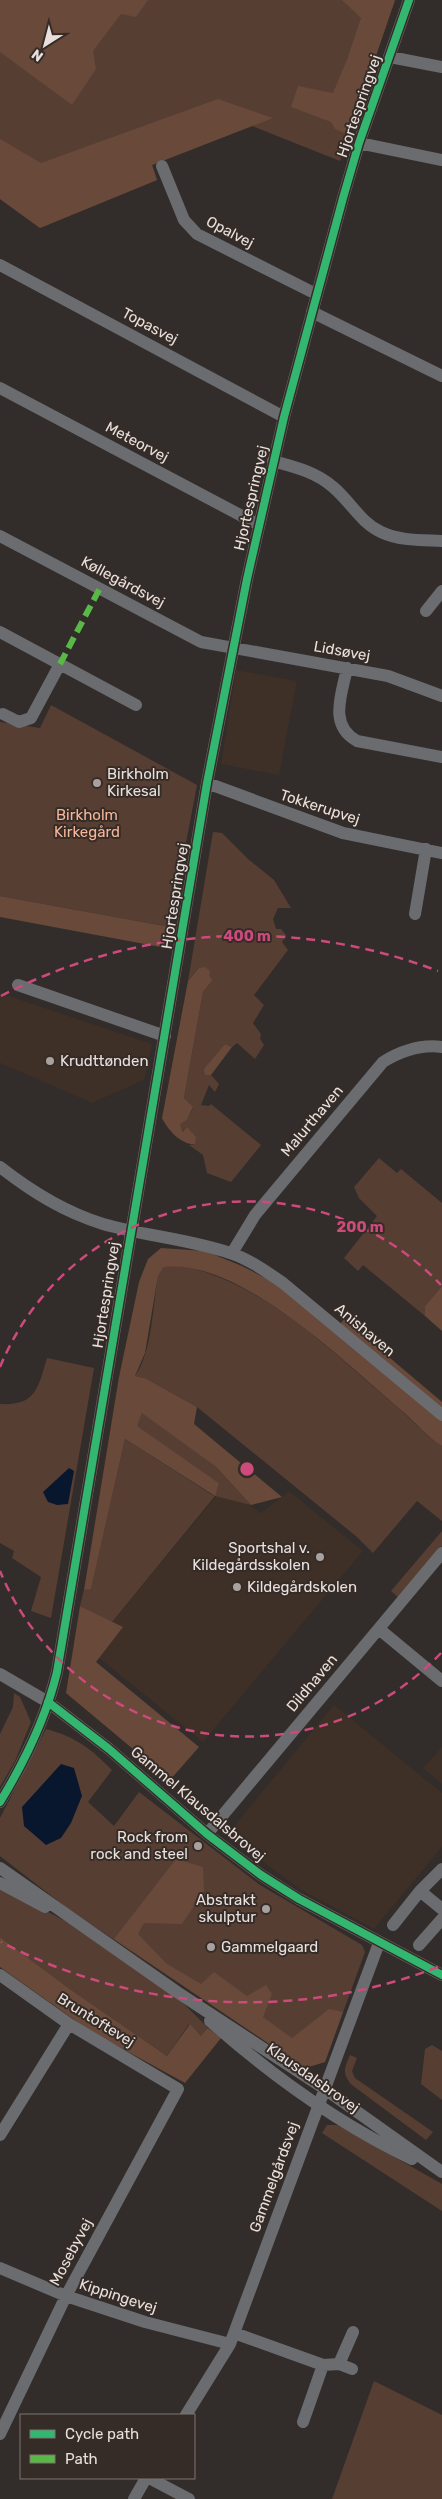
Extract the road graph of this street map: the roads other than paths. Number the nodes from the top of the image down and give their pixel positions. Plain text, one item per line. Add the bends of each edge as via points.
1 (410, 0) edge
2 (390, 57) junction
3 (442, 67) edge
4 (359, 143) junction
5 (442, 160) edge
6 (162, 166) dead end
7 (0, 265) edge
8 (316, 294) junction
9 (312, 312) junction
10 (442, 376) edge
11 (0, 388) edge
12 (284, 417) junction
13 (274, 460) junction
14 (259, 525) junction
15 (0, 536) edge
16 (442, 541) edge
17 (442, 591) edge
18 (426, 611) dead end
19 (0, 632) edge
20 (234, 649) junction
21 (60, 664) junction
22 (348, 668) junction
23 (442, 696) edge
24 (136, 705) dead end
25 (3, 714) dead end
26 (442, 757) edge
27 (207, 783) junction
28 (426, 850) junction
29 (442, 853) edge
30 (414, 914) dead end
31 (18, 985) dead end
32 (165, 1036) junction
33 (442, 1047) edge
34 (0, 1167) edge
35 (131, 1230) junction
36 (232, 1253) junction
37 (442, 1416) edge
38 (442, 1552) edge
39 (379, 1629) junction
40 (0, 1674) edge
41 (442, 1681) edge
42 (48, 1702) junction
43 (0, 1802) edge
44 (207, 1834) junction
45 (0, 1868) edge
46 (442, 1869) edge
47 (0, 1883) edge
48 (420, 1891) junction
49 (442, 1909) edge
50 (442, 1919) edge
51 (72, 1920) junction
52 (393, 1925) dead end
53 (379, 1943) junction
54 (419, 1946) dead end
55 (441, 1973) edge
56 (0, 1975) edge
57 (177, 1992) junction
58 (69, 2024) junction
59 (178, 2089) joint
60 (325, 2090) junction
61 (318, 2106) junction
62 (0, 2135) edge
63 (442, 2173) edge
64 (0, 2268) edge
65 (66, 2296) junction
66 (353, 2332) dead end
67 (232, 2339) junction
68 (339, 2364) junction
69 (323, 2365) junction
70 (352, 2369) dead end
71 (187, 2414) edge
72 (303, 2422) dead end
73 (0, 2434) edge
74 (147, 2479) edge
75 (150, 2479) edge
76 (134, 2499) edge
77 (189, 2499) edge

1 - 2 street, Hjortespringvej
2 - 3 street
2 - 4 street, Hjortespringvej
4 - 5 street
4 - 8 street, Hjortespringvej
6 - 8 street, Opalvej via 184,220 197,234
7 - 12 street, Topasvej
8 - 9 street, Hjortespringvej
9 - 10 street
9 - 12 street, Hjortespringvej
11 - 14 street, Meteorvej
12 - 13 street, Hjortespringvej
13 - 14 street, Hjortespringvej
13 - 16 street via 321,477 360,517 379,531 401,539
14 - 20 street, Hjortespringvej
15 - 20 street, Køllegårdsvej via 201,642
17 - 18 street
19 - 21 street
20 - 22 street, Lidsøvej
20 - 27 street, Hjortespringvej
21 - 24 street
21 - 25 street via 32,718 19,722
22 - 23 street, Lidsøvej via 388,676
22 - 26 street via 338,713 339,722 349,737
27 - 28 street, Tokkerupvej via 343,833
27 - 32 street, Hjortespringvej
28 - 29 street, Tokkerupvej
28 - 30 street
31 - 32 street
32 - 35 street, Hjortespringvej
33 - 36 street, Malurthaven via 408,1049 383,1062 255,1215
34 - 35 street, Hjortespringvej via 28,1189 66,1210
35 - 36 street
35 - 42 street, Hjortespringvej via 57,1672
36 - 37 street, Anishaven via 283,1283
38 - 39 street, Dildhaven
39 - 41 street
39 - 44 street, Dildhaven
40 - 42 street, Gammel Klausdalsbrovej
42 - 43 street, Hjortespringvej via 41,1725
42 - 44 street, Gammel Klausdalsbrovej via 109,1748
44 - 53 street, Gammel Klausdalsbrovej via 261,1875
45 - 51 street, Klausdalsbrovej
46 - 48 street
47 - 51 street, Klausdalsbrovej
48 - 49 street
48 - 52 street
50 - 54 street
51 - 57 street, Klausdalsbrovej
53 - 55 street, Gammel Klausdalsbrovej
53 - 60 street, Gammelgårdsvej
56 - 58 street, Bruntoftevej
57 - 60 street, Klausdalsbrovej
57 - 61 street, Klausdalsbrovej via 235,2043
58 - 59 street, Bruntoftevej
58 - 62 street
59 - 65 street, Mosebyvej
60 - 61 street, Gammelgårdsvej
60 - 63 street, Klausdalsbrovej
61 - 63 street, Klausdalsbrovej via 396,2151
61 - 67 street, Gammelgårdsvej
64 - 65 street, Kippingevej
65 - 67 street, Kippingevej via 145,2322
65 - 73 street, Mosebyvej
66 - 68 street
67 - 69 street, Kippingevej
67 - 71 street, Gammelgårdsvej
68 - 69 street
68 - 70 street
69 - 72 street
74 - 76 street
75 - 77 street

